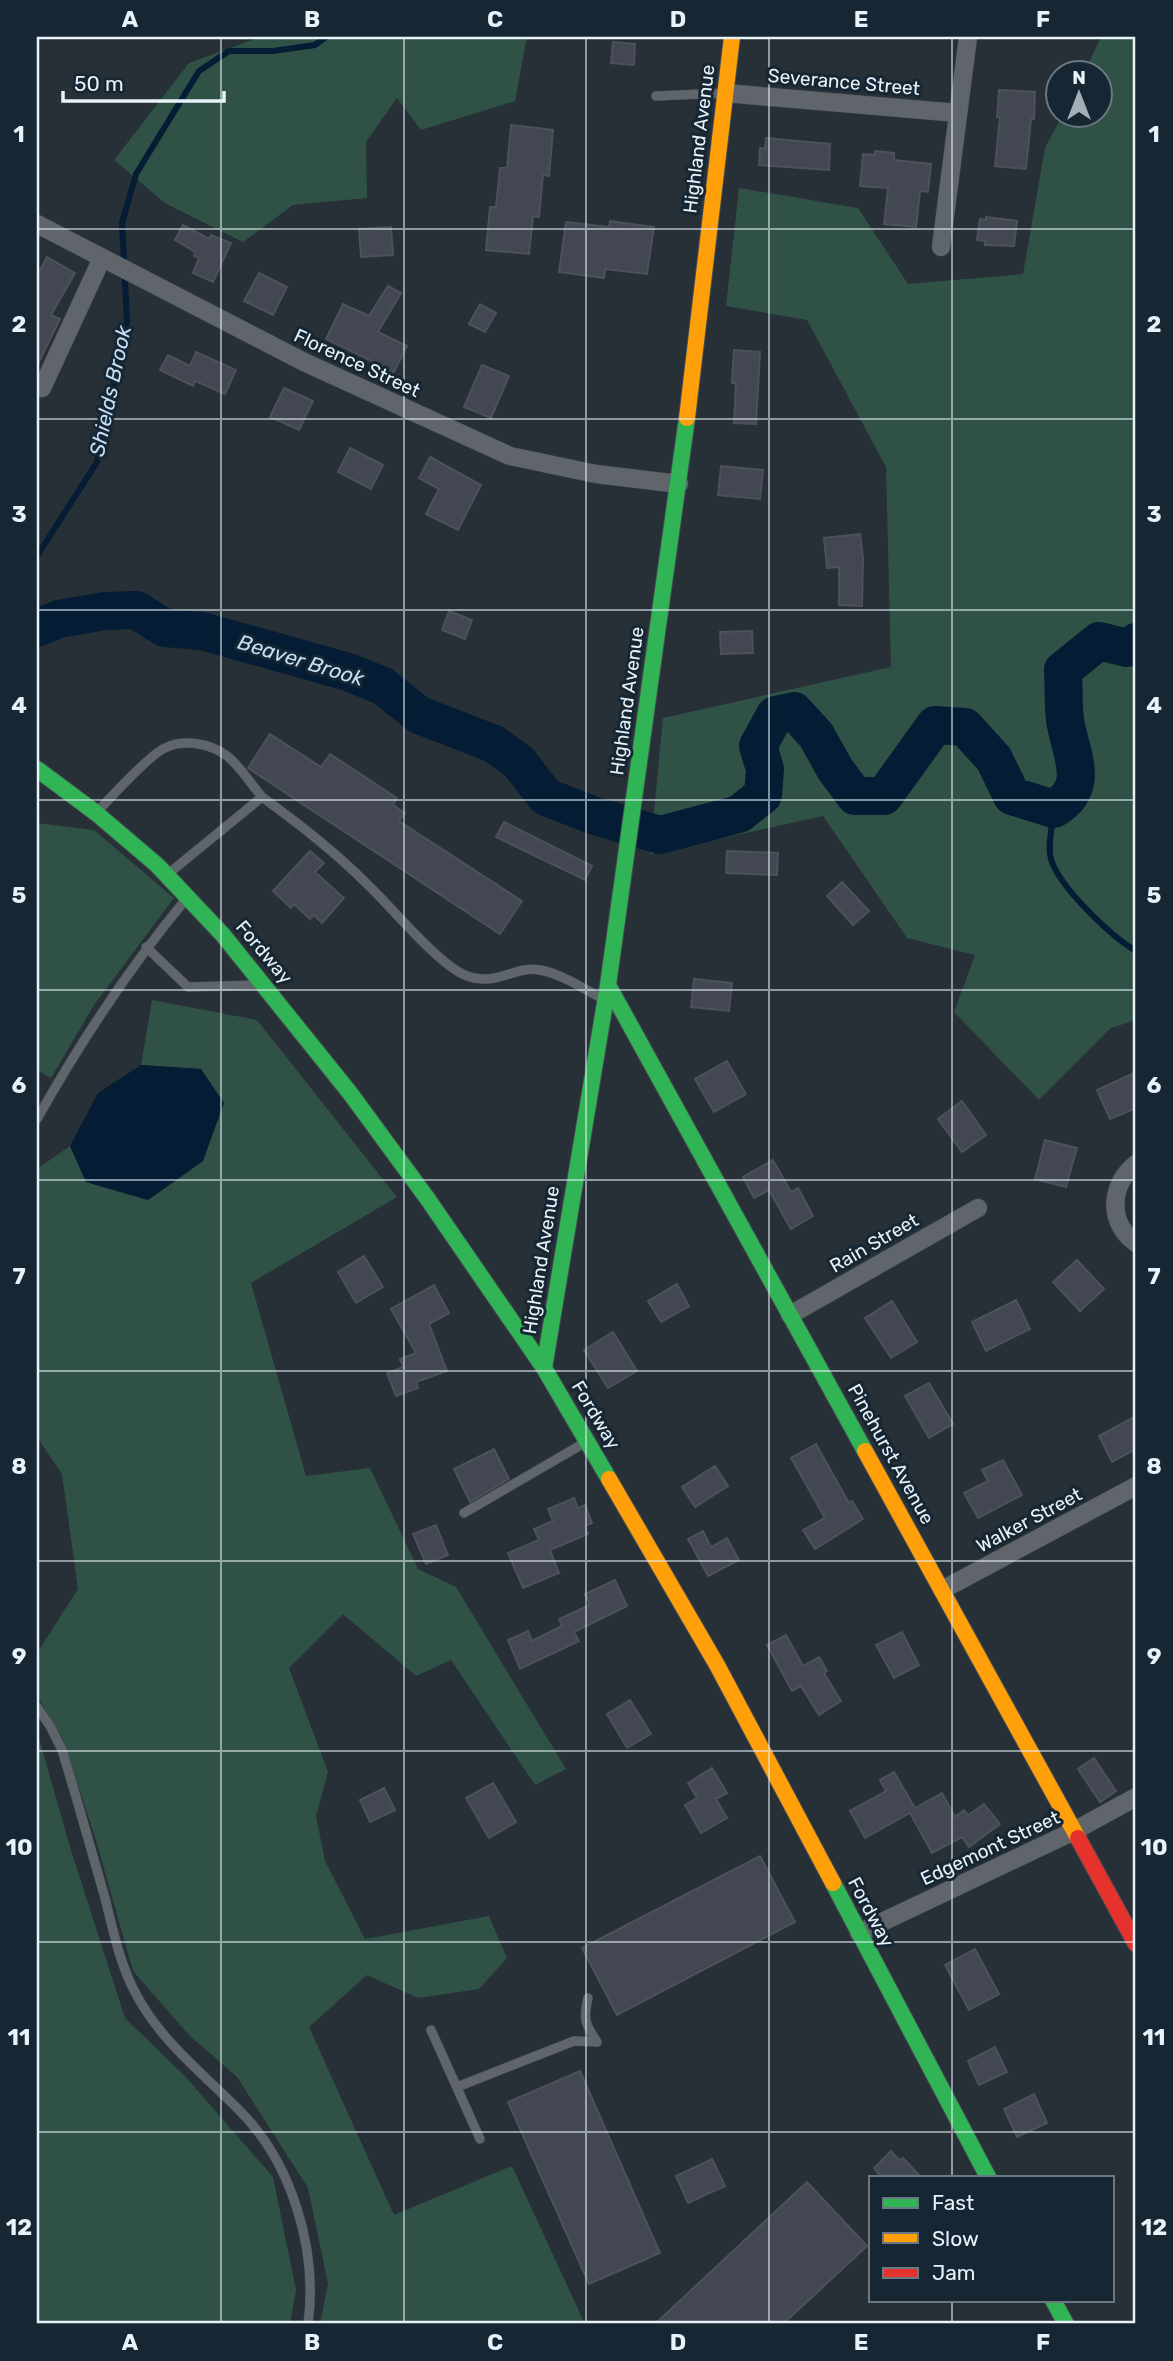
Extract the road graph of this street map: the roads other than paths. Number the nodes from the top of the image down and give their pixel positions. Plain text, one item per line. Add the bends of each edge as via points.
1 (732, 37) edge
2 (968, 37) edge
3 (725, 93) junction
4 (656, 96) dead end
5 (958, 113) junction
6 (37, 224) edge
7 (941, 247) dead end
8 (107, 261) junction
9 (43, 388) dead end
10 (679, 484) junction
11 (37, 769) edge
12 (262, 797) junction
13 (96, 813) junction
14 (167, 875) junction
15 (188, 898) junction
16 (146, 947) junction
17 (265, 985) junction
18 (606, 992) junction
19 (37, 1119) edge
20 (1136, 1164) edge
21 (978, 1209) dead end
22 (1136, 1243) edge
23 (790, 1315) junction
24 (544, 1368) junction
25 (587, 1441) junction
26 (1136, 1486) edge
27 (464, 1513) dead end
28 (942, 1590) junction
29 (37, 1707) edge
30 (1136, 1797) edge
31 (1074, 1831) junction
32 (859, 1933) junction
33 (1136, 1944) edge
34 (588, 1998) dead end
35 (431, 2030) dead end
36 (457, 2087) junction
37 (480, 2139) dead end
38 (987, 2176) edge
39 (1054, 2302) edge
40 (308, 2324) edge
41 (1066, 2324) edge

1 - 3 street, Highland Avenue
2 - 5 street
3 - 4 lane
3 - 5 street, Severance Street
3 - 10 street, Highland Avenue
5 - 7 street
6 - 8 street, Florence Street
8 - 9 street
8 - 10 street, Florence Street via 304,362 510,456 596,474
10 - 18 street, Highland Avenue
11 - 13 street, Fordway
12 - 13 lane via 229,757 214,748 177,744 162,749
12 - 14 lane
12 - 18 lane via 328,847 437,955 466,976 497,979 539,970
13 - 14 street, Fordway
14 - 15 street, Fordway
15 - 16 lane
15 - 17 street, Fordway
16 - 17 lane via 188,987
16 - 19 lane
17 - 24 street, Fordway via 427,1198
18 - 23 street, Pinehurst Avenue
18 - 24 street, Highland Avenue
20 - 22 street via 1123,1177 1115,1201 1121,1226
21 - 23 street, Rain Street
23 - 28 street, Pinehurst Avenue
24 - 25 street, Fordway
25 - 27 lane
25 - 32 street, Fordway via 718,1665
26 - 28 street, Walker Street
28 - 31 street, Pinehurst Avenue
29 - 40 lane via 62,1751 135,1994 173,2045 240,2110 285,2180 307,2258
30 - 31 street, Edgemont Street
31 - 32 street, Edgemont Street
31 - 33 street, Pinehurst Avenue
32 - 38 street, Fordway
34 - 36 lane via 586,2026 597,2042 574,2041
35 - 36 lane
36 - 37 lane
39 - 41 street

